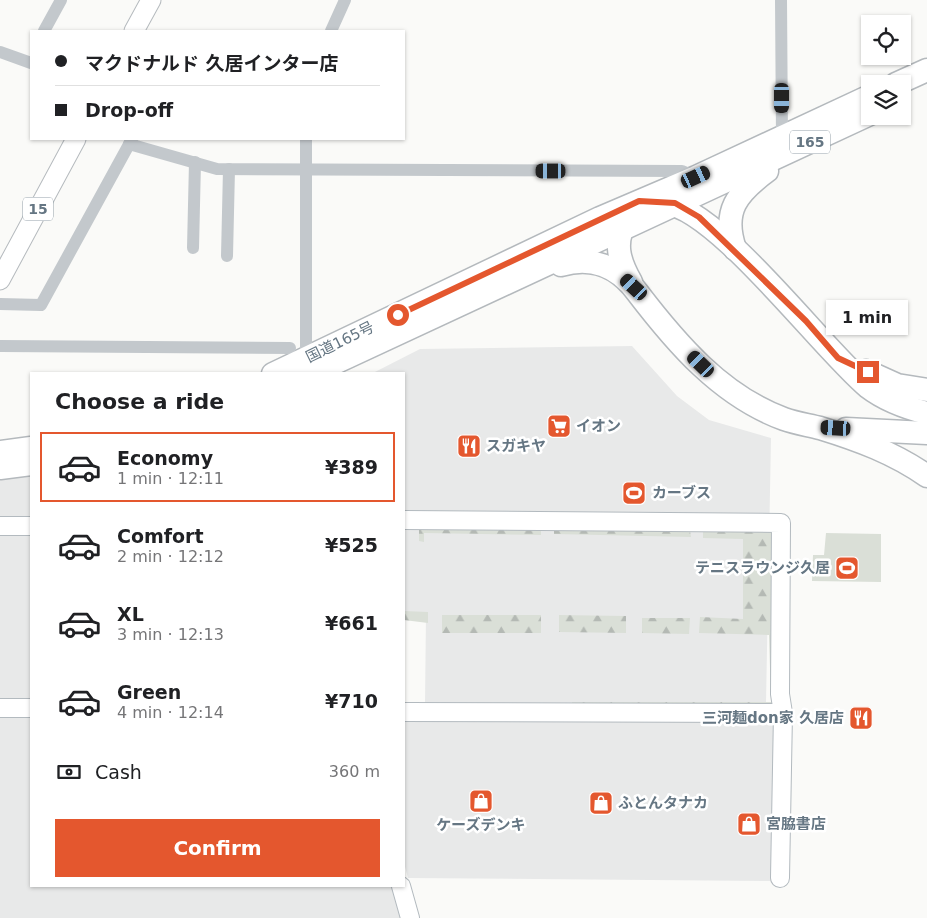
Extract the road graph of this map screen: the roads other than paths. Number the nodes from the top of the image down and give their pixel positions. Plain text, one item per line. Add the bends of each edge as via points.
1 (61, 0) edge
2 (151, 0) edge
3 (345, 0) edge
4 (781, 0) edge
5 (45, 30) edge
6 (135, 30) edge
7 (331, 30) edge
8 (0, 52) edge
9 (30, 59) edge
10 (927, 70) edge
11 (911, 77) edge
12 (927, 87) edge
13 (911, 94) edge
14 (861, 101) edge
15 (861, 117) edge
16 (75, 140) edge
17 (306, 140) edge
18 (130, 142) edge
19 (791, 142) junction
20 (195, 162) junction
21 (229, 169) junction
22 (306, 169) junction
23 (696, 177) junction
24 (639, 201) junction
25 (675, 203) junction
26 (620, 231) junction
27 (193, 248) dead end
28 (735, 249) junction
29 (227, 256) dead end
30 (0, 280) edge
31 (634, 287) junction
32 (0, 304) edge
33 (458, 306) junction
34 (0, 346) edge
35 (838, 358) junction
36 (304, 364) edge
37 (279, 372) edge
38 (927, 390) edge
39 (927, 413) edge
40 (817, 428) junction
41 (927, 432) edge
42 (30, 448) edge
43 (0, 452) edge
44 (30, 464) edge
45 (0, 468) edge
46 (927, 476) edge
47 (405, 520) edge
48 (0, 526) edge
49 (30, 526) edge
50 (0, 708) edge
51 (30, 708) edge
52 (405, 712) edge
53 (427, 712) junction
54 (783, 713) junction
55 (405, 718) edge
56 (780, 878) dead end
57 (400, 887) edge
58 (410, 918) edge

1 - 5 street
2 - 6 main road
3 - 7 street
4 - 19 street
8 - 9 street
10 - 11 highway
12 - 13 highway
14 - 19 highway, 国道165号 / 165
15 - 19 highway, 国道165号 / 165
16 - 30 main road, 15
17 - 22 street
18 - 20 street
18 - 32 street via 42,305
19 - 23 highway, 国道165号 / 165
19 - 25 highway, 国道165号 / 165 via 750,172
19 - 28 highway via 739,197 729,222
20 - 21 street
20 - 27 street
21 - 22 street
21 - 29 street
22 - 23 street via 682,171
22 - 36 street
23 - 24 highway, 国道165号 / 165
24 - 25 highway
24 - 26 highway
24 - 36 highway, 国道165号 / 165
25 - 26 highway, 国道165号 / 165
25 - 28 highway via 699,217
26 - 31 highway via 618,254
26 - 33 highway, 国道165号 / 165
28 - 35 highway
31 - 33 highway via 608,266 576,261 550,268
31 - 40 highway via 660,322 725,388 751,405 785,420
33 - 36 highway, 国道165号 / 165
34 - 36 street
35 - 38 highway via 897,385
35 - 39 highway via 869,387 905,407
36 - 37 highway, 国道165号 / 165
40 - 41 highway
40 - 46 highway via 881,449
42 - 43 highway
44 - 45 highway
47 - 54 street via 780,522 780,694
48 - 49 street
50 - 51 street
52 - 53 street
53 - 54 street
53 - 55 street
54 - 56 street
57 - 58 street

